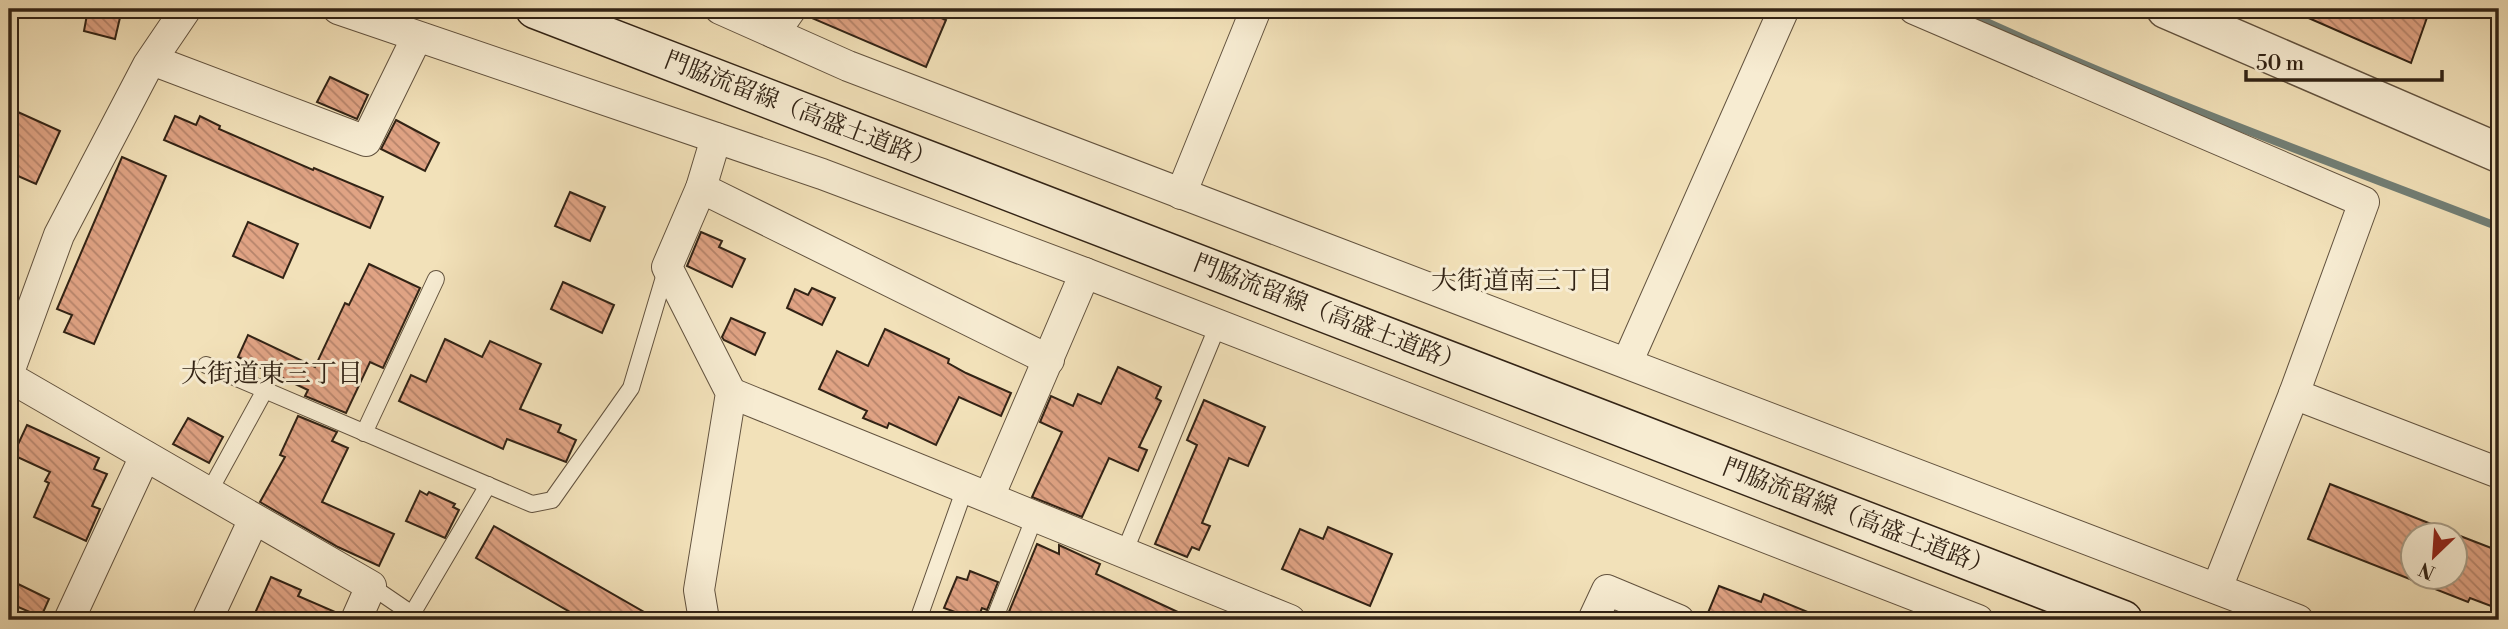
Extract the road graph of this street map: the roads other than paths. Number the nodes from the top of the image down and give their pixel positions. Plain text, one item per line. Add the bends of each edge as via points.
1 (186, 9) edge
2 (338, 9) edge
3 (535, 9) edge
4 (720, 9) edge
5 (1255, 9) edge
6 (1784, 9) edge
7 (1914, 9) edge
8 (2166, 9) edge
9 (782, 21) edge
10 (417, 37) junction
11 (152, 60) junction
12 (716, 138) junction
13 (2499, 153) edge
14 (701, 188) junction
15 (1181, 194) junction
16 (667, 267) junction
17 (1085, 273) junction
18 (436, 279) dead end
19 (1218, 325) junction
20 (1049, 360) junction
21 (1627, 363) junction
22 (206, 365) dead end
23 (9, 375) edge
24 (265, 390) junction
25 (731, 393) junction
26 (2294, 394) junction
27 (364, 433) junction
28 (145, 456) junction
29 (2499, 473) edge
30 (488, 485) junction
31 (209, 492) junction
32 (977, 493) junction
33 (1035, 516) junction
34 (254, 519) junction
35 (1124, 552) junction
36 (371, 586) junction
37 (2217, 588) junction
38 (1274, 617) edge
39 (68, 620) edge
40 (206, 620) edge
41 (356, 620) edge
42 (704, 620) edge
43 (918, 620) edge
44 (994, 620) edge
45 (1593, 620) edge
46 (1679, 620) edge
47 (1978, 620) edge
48 (2123, 620) edge
49 (2298, 620) edge

1 - 11 street
2 - 10 street
3 - 48 main road, 門脇流留線（高盛土道路）
4 - 9 street
5 - 15 street
6 - 21 street
7 - 26 street via 2364,202
8 - 13 main road
9 - 15 street via 849,66
10 - 11 street via 366,141
10 - 12 street
11 - 23 street via 59,235
12 - 14 street
12 - 17 street
14 - 16 street
14 - 20 street
15 - 21 street
16 - 25 street
16 - 30 lane via 631,388 552,500 532,504
17 - 19 street
17 - 20 street
18 - 27 lane
19 - 35 lane
19 - 47 street
20 - 32 street
21 - 37 street
22 - 24 lane
23 - 28 street
24 - 27 lane
24 - 31 lane
25 - 32 street
25 - 42 street via 699,590
26 - 29 street
26 - 37 street
27 - 30 lane
28 - 31 street
28 - 39 street
30 - 36 lane via 412,614
31 - 34 street
32 - 33 street
32 - 43 lane
33 - 35 street
33 - 44 lane
34 - 36 street
34 - 40 street
35 - 38 street
36 - 41 street
37 - 49 street
45 - 46 street via 1607,590

